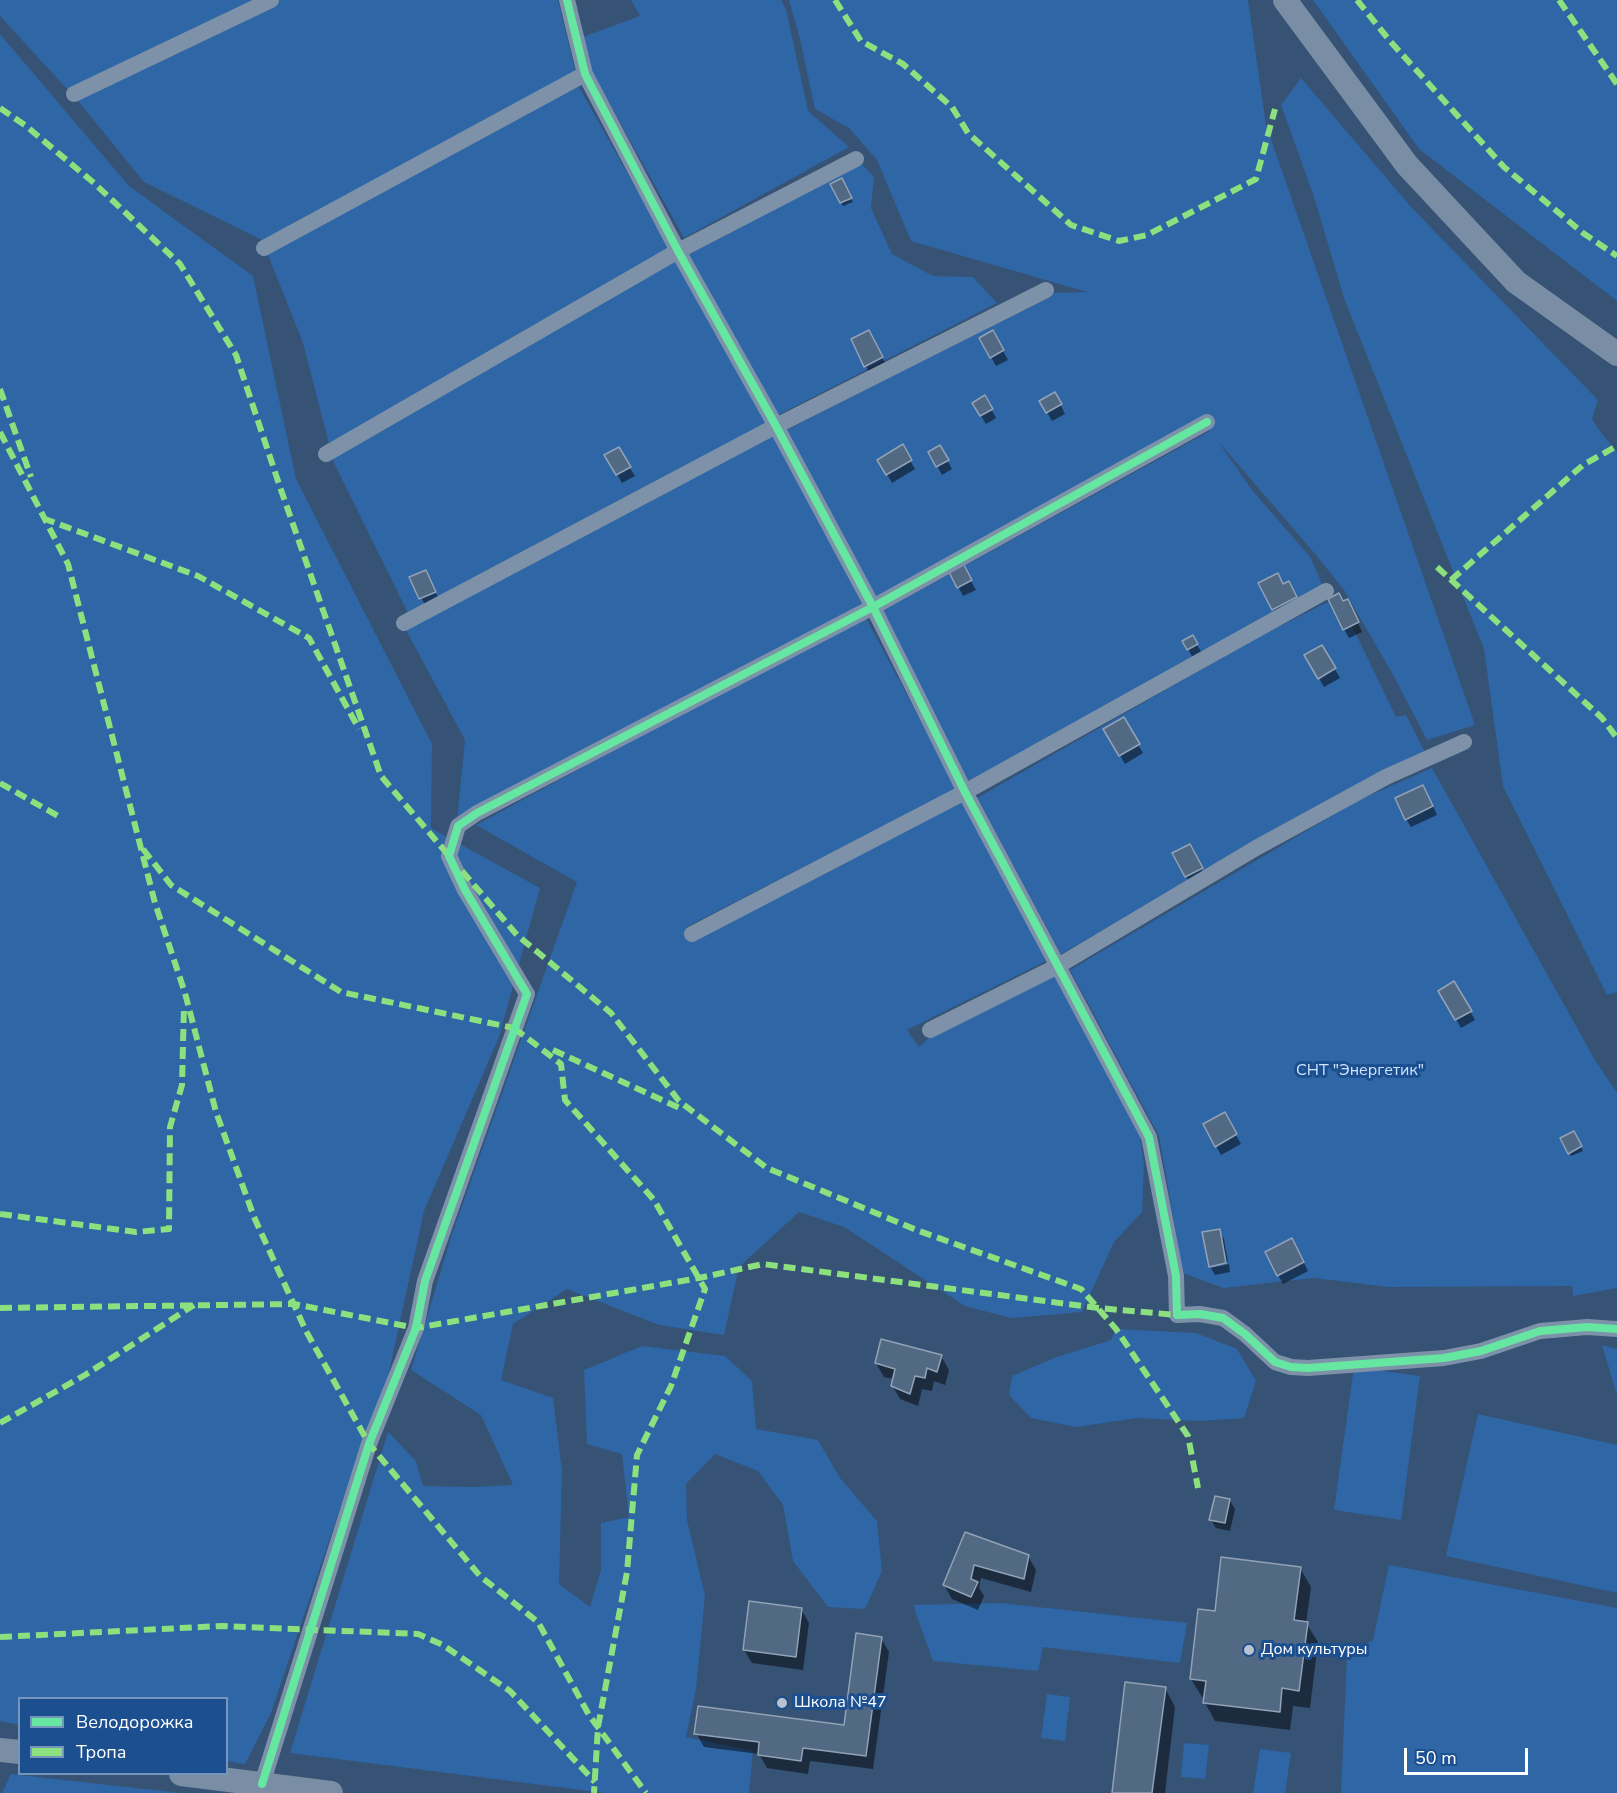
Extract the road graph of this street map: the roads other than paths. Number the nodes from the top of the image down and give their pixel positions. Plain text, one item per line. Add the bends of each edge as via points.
1 (271, 0) edge
2 (567, 0) edge
3 (1285, 0) edge
4 (585, 74) junction
5 (74, 94) dead end
6 (856, 159) dead end
7 (264, 248) dead end
8 (678, 251) junction
9 (1046, 290) dead end
10 (1617, 354) edge
11 (1207, 422) dead end
12 (776, 426) junction
13 (326, 454) dead end
14 (1326, 591) dead end
15 (873, 607) junction
16 (404, 623) dead end
17 (1464, 742) dead end
18 (965, 792) junction
19 (692, 934) dead end
20 (1058, 966) junction
21 (930, 1030) dead end
22 (1617, 1329) edge
23 (0, 1750) edge
24 (18, 1752) edge
25 (197, 1775) edge
26 (262, 1784) junction
27 (331, 1793) edge

1 - 5 street
2 - 4 street
3 - 10 street via 1407,165 1516,282
4 - 7 street
4 - 8 street
6 - 8 street
8 - 12 street
8 - 13 street
9 - 12 street
11 - 15 street
12 - 15 street
12 - 16 street
14 - 18 street
15 - 18 street
15 - 26 street via 458,826 449,856 527,994 425,1281 416,1328 369,1444
17 - 20 street via 1366,788
18 - 19 street
18 - 20 street
20 - 21 street
20 - 22 street via 1149,1137 1176,1276 1177,1315 1223,1318 1275,1362 1308,1368 1444,1358 1480,1351 1540,1331
23 - 24 street
25 - 26 street
26 - 27 street

